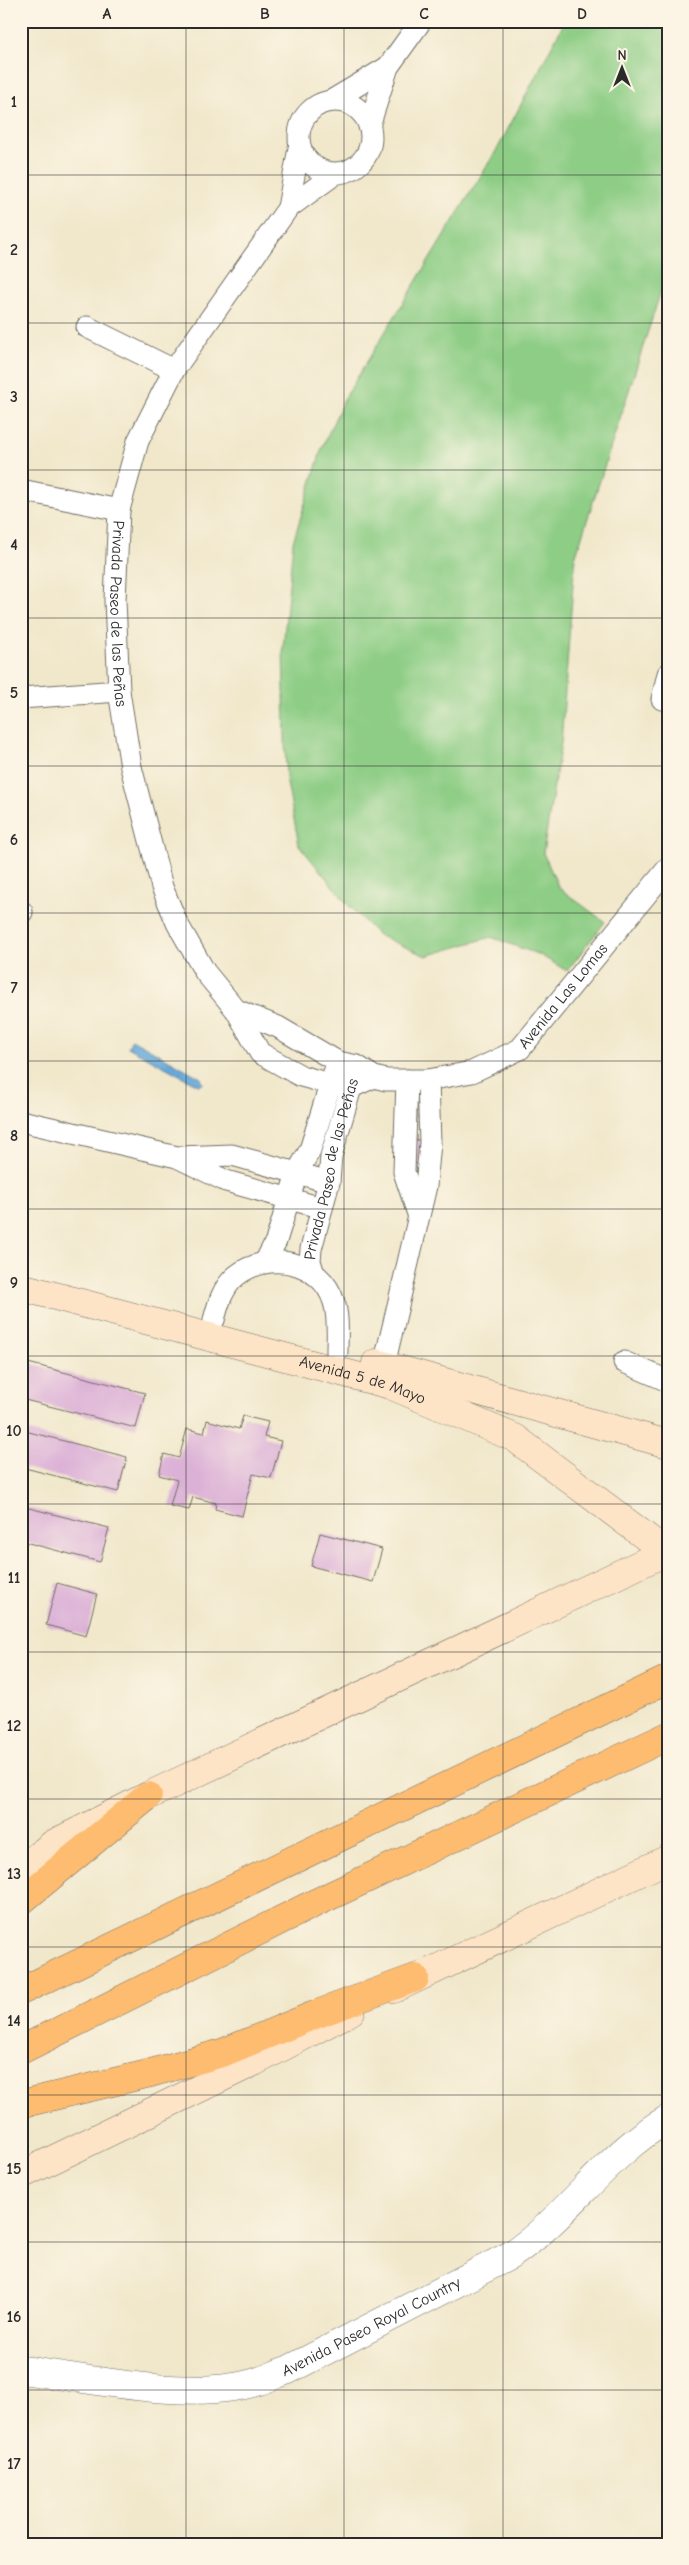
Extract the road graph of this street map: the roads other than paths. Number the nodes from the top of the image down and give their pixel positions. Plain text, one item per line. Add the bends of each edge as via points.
1 (420, 21) edge
2 (388, 67) junction
3 (331, 101) junction
4 (369, 126) junction
5 (299, 148) junction
6 (335, 174) junction
7 (288, 208) junction
8 (88, 327) dead end
9 (174, 370) junction
10 (21, 490) edge
11 (118, 510) junction
12 (668, 674) edge
13 (118, 691) junction
14 (21, 698) edge
15 (662, 699) dead end
16 (668, 868) edge
17 (236, 1010) junction
18 (356, 1069) junction
19 (407, 1080) junction
20 (428, 1080) junction
21 (330, 1084) junction
22 (352, 1087) junction
23 (21, 1121) edge
24 (177, 1157) junction
25 (297, 1173) junction
26 (329, 1182) junction
27 (290, 1199) junction
28 (322, 1208) junction
29 (418, 1214) junction
30 (265, 1262) junction
31 (21, 1271) edge
32 (314, 1274) junction
33 (21, 1287) edge
34 (214, 1320) junction
35 (337, 1352) junction
36 (624, 1362) dead end
37 (384, 1365) junction
38 (668, 1381) edge
39 (668, 1444) edge
40 (667, 1552) edge
41 (668, 1679) edge
42 (668, 1736) edge
43 (148, 1796) junction
44 (668, 1859) edge
45 (21, 1869) edge
46 (21, 1901) edge
47 (415, 1978) junction
48 (21, 1992) edge
49 (21, 2050) edge
50 (21, 2104) edge
51 (668, 2119) edge
52 (21, 2175) edge
53 (21, 2370) edge

1 - 2 street
2 - 3 street
2 - 4 street
3 - 4 street via 347,104 361,112
3 - 5 street via 316,106 304,117 298,132
4 - 6 street via 371,143 364,159 352,170
5 - 6 street via 307,161 320,171
5 - 7 street, Privada Paseo de las Peñas
6 - 7 street, Privada Paseo de las Peñas
7 - 9 street, Privada Paseo de las Peñas
8 - 9 street
9 - 11 street, Privada Paseo de las Peñas via 138,440
10 - 11 street
11 - 13 street, Privada Paseo de las Peñas via 115,600
12 - 15 street
13 - 14 street
13 - 17 street, Privada Paseo de las Peñas via 131,767 162,887 177,923 205,972
16 - 20 street, Avenida Las Lomas via 520,1049 472,1072
17 - 18 street, Privada Paseo de las Peñas via 278,1027
17 - 21 street, Privada Paseo de las Peñas via 260,1053 301,1076
18 - 19 street, Avenida Las Lomas via 386,1080
18 - 21 street, Privada Paseo de las Peñas
18 - 22 street
19 - 20 street, Avenida Las Lomas
19 - 29 street via 404,1172
20 - 29 street via 430,1143 426,1186
21 - 22 street
21 - 25 street, Privada Paseo de las Peñas via 310,1150
22 - 26 street, Privada Paseo de las Peñas via 331,1156
23 - 24 street
24 - 25 street via 232,1155
24 - 27 street via 226,1181
25 - 26 street
25 - 27 street, Privada Paseo de las Peñas
26 - 28 street, Privada Paseo de las Peñas
27 - 28 street
27 - 30 street, Privada Paseo de las Peñas
28 - 32 street, Privada Paseo de las Peñas via 311,1249
29 - 37 street
30 - 32 street, Privada Paseo de las Peñas via 299,1265
30 - 34 street, Privada Paseo de las Peñas via 234,1277 222,1294
31 - 34 main road, Avenida 5 de Mayo
32 - 35 street, Privada Paseo de las Peñas via 334,1302
33 - 40 main road, Avenida 5 de Mayo via 390,1385 515,1438
34 - 35 main road, Avenida 5 de Mayo
35 - 37 main road, Avenida 5 de Mayo
36 - 38 street
37 - 39 main road, Avenida 5 de Mayo
40 - 43 main road
41 - 48 highway
42 - 49 highway via 311,1905
43 - 45 main road via 53,1844
43 - 46 highway
44 - 47 main road
47 - 50 highway via 222,2053
47 - 52 main road via 254,2062
51 - 53 street, Avenida Paseo Royal Country via 614,2159 544,2232 511,2255 288,2370 258,2382 208,2389 162,2388

